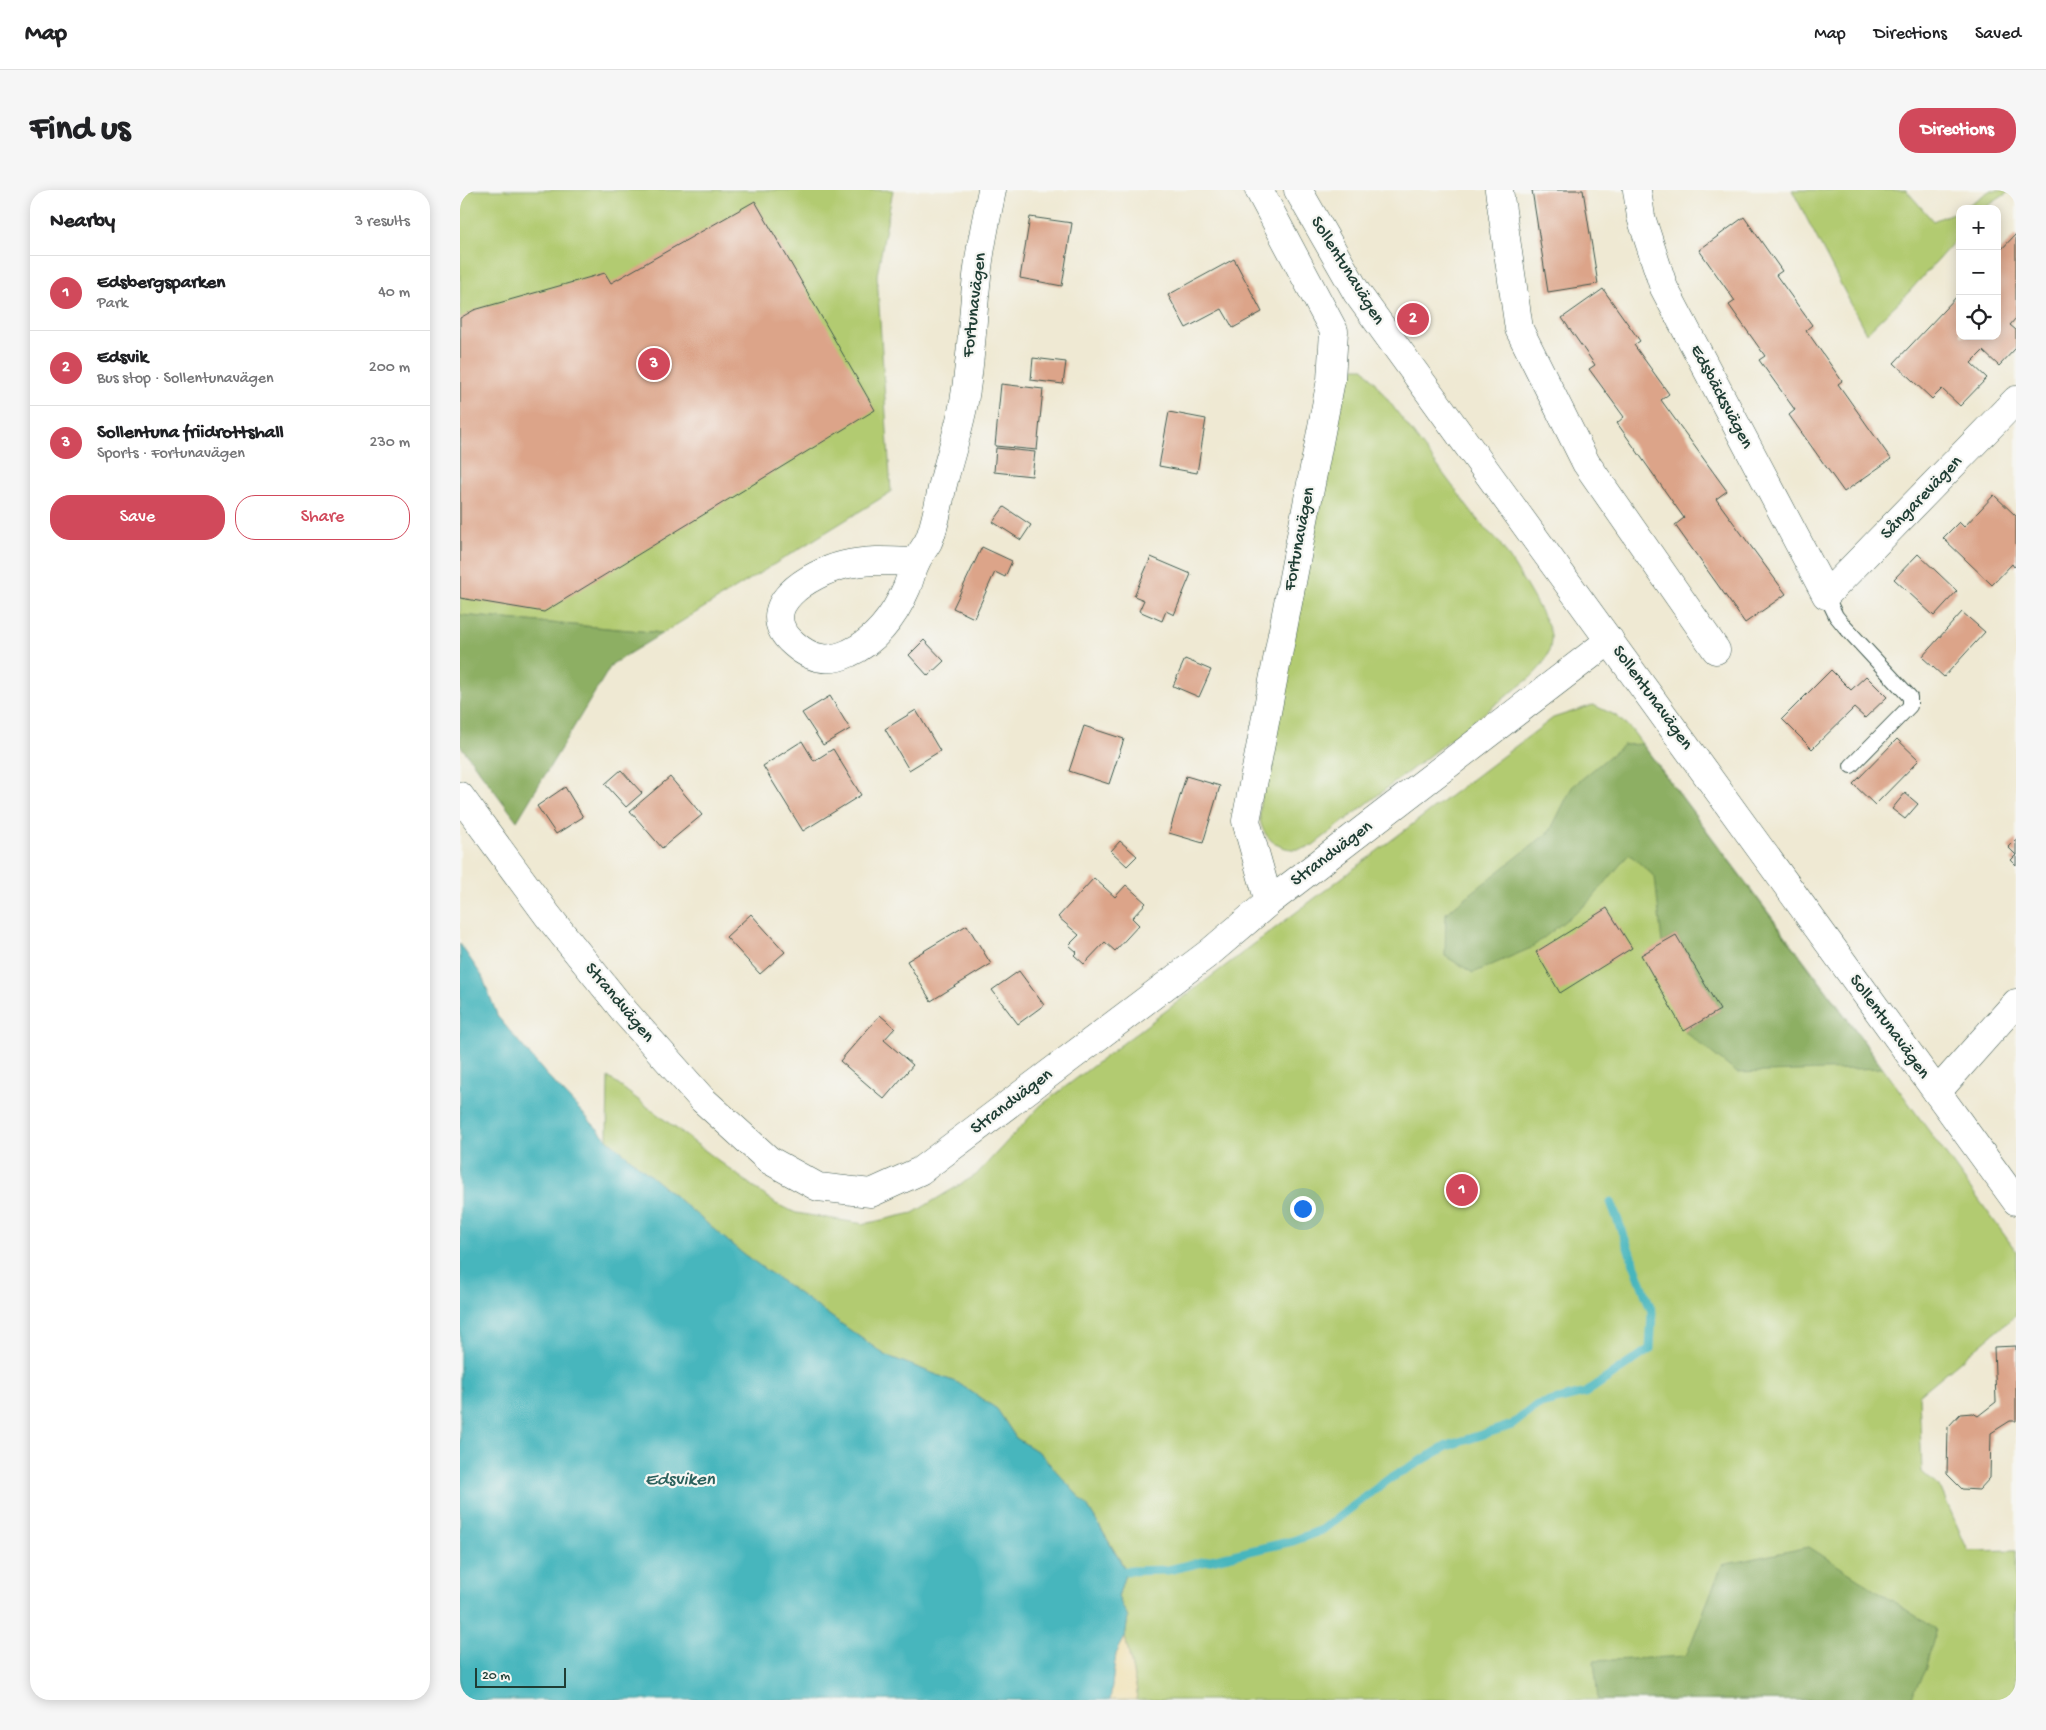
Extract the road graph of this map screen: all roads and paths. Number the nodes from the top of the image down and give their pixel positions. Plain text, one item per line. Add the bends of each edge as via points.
1 (992, 190) edge
2 (1259, 190) edge
3 (1298, 190) edge
4 (1499, 190) edge
5 (1637, 190) edge
6 (2016, 400) edge
7 (916, 562) junction
8 (1826, 595) junction
9 (1610, 640) junction
10 (1716, 650) dead end
11 (1851, 766) dead end
12 (460, 796) edge
13 (1268, 902) junction
14 (2016, 1003) edge
15 (1937, 1092) junction
16 (2014, 1194) edge

1 - 7 street, Fortunavägen via 978,267 963,406 928,541
2 - 13 street, Fortunavägen via 1334,331 1331,380 1246,821
3 - 9 street, Sollentunavägen via 1357,293
4 - 10 street via 1519,329 1586,463
5 - 8 street, Edsbäcksvägen via 1640,217 1664,288
6 - 8 street, Sångarevägen
7 - 7 street, Fortunavägen via 861,562 828,570 795,589 781,604 779,622 782,629 802,651 821,659 832,659 859,648 894,614
8 - 11 lane via 1836,616 1911,701 1910,706
9 - 13 street, Strandvägen
9 - 15 street, Sollentunavägen
12 - 13 street, Strandvägen via 548,916 625,1012 703,1100 769,1160 818,1187 871,1192 920,1171 1209,953
14 - 15 street
15 - 16 street, Sollentunavägen

